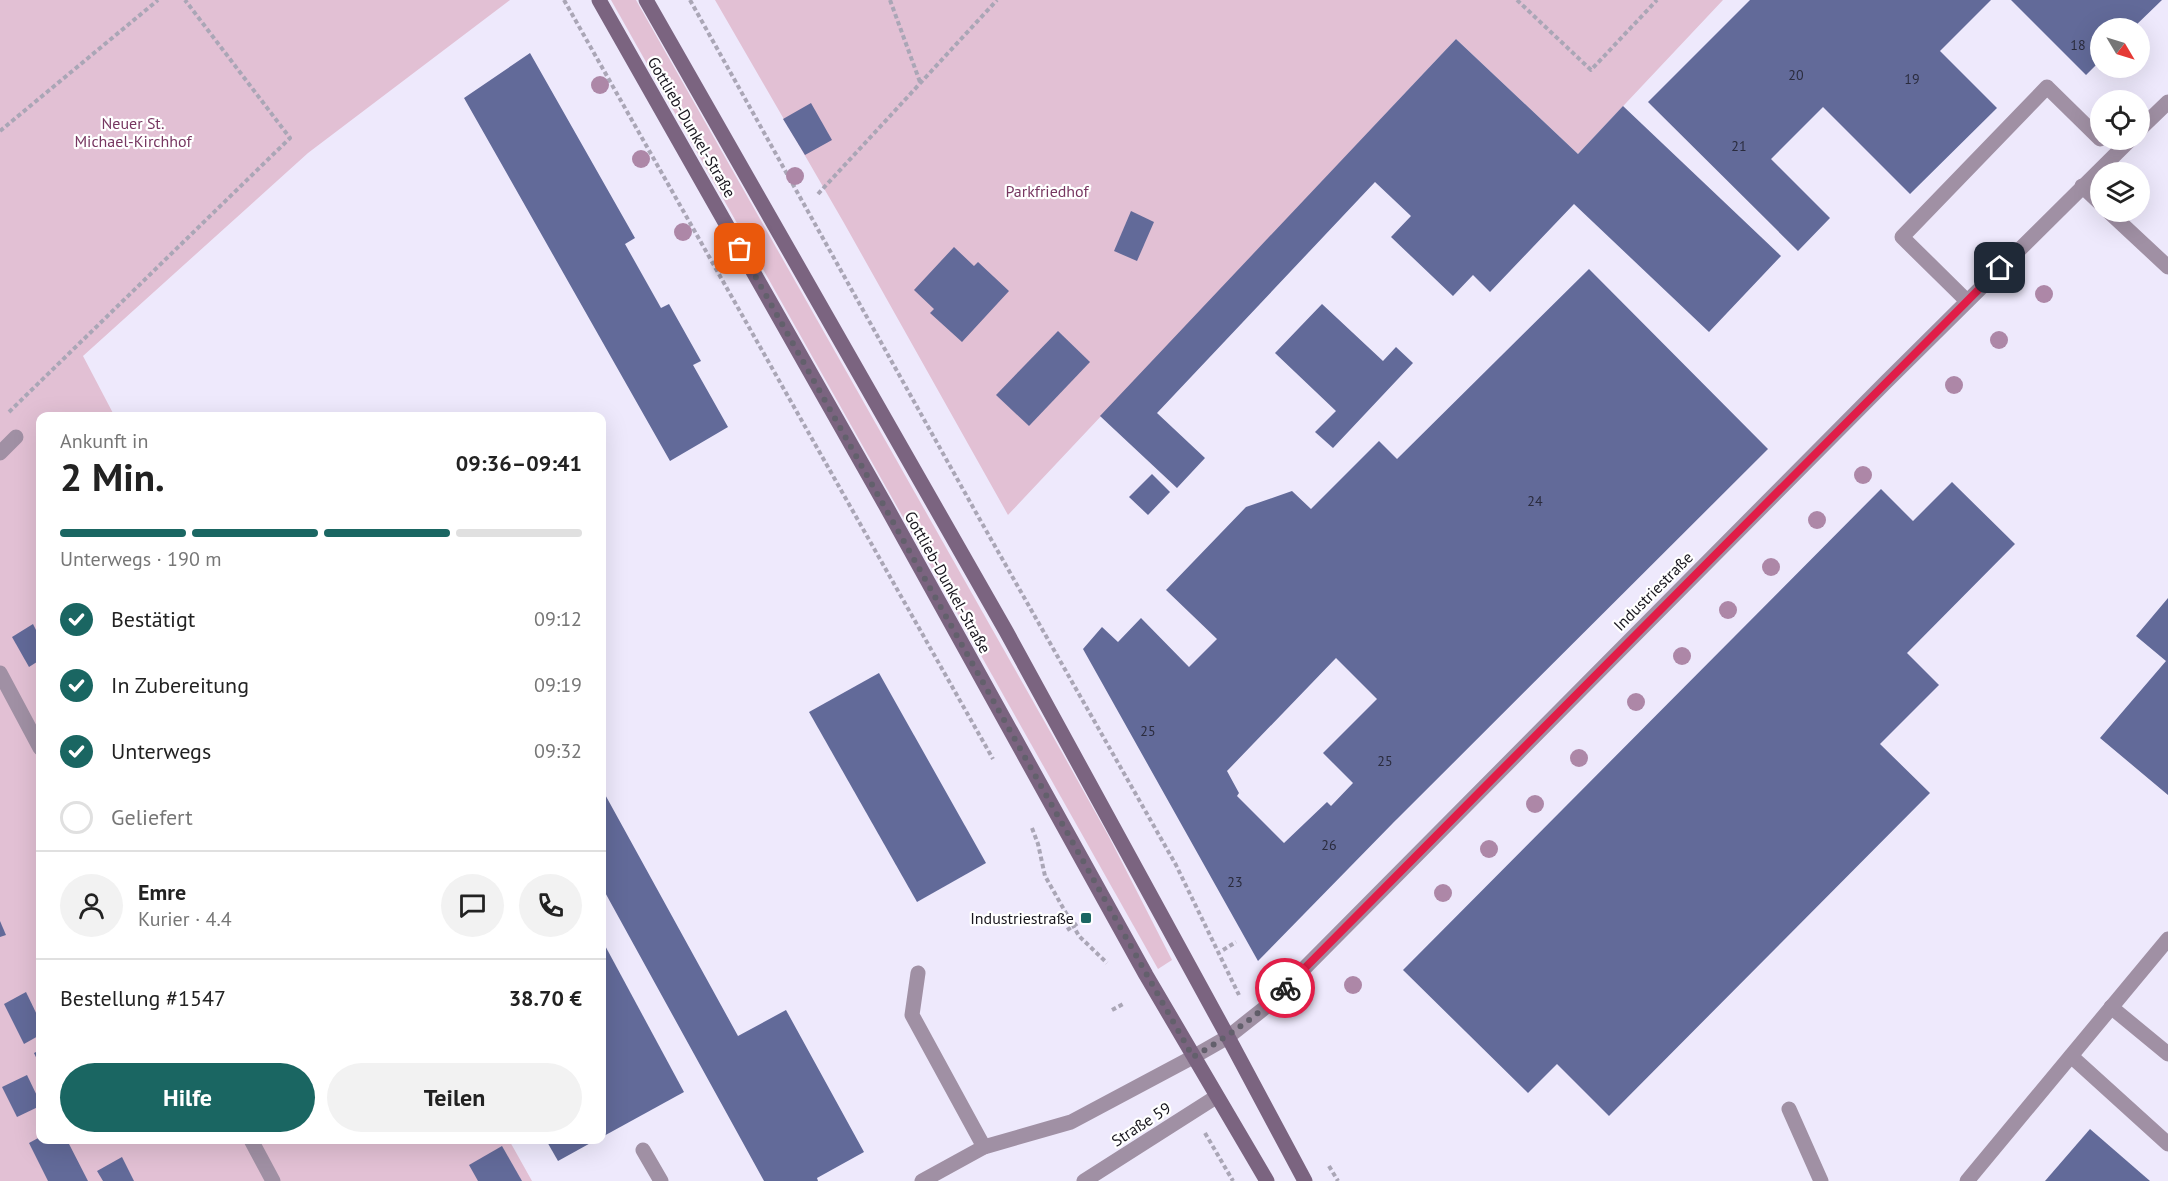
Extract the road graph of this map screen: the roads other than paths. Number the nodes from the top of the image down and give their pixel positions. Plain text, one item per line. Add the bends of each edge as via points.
1 (599, 0) edge
2 (646, 0) edge
3 (2168, 102) edge
4 (2150, 119) edge
5 (2090, 129) edge
6 (2111, 150) edge
7 (2119, 150) edge
8 (2115, 154) junction
9 (2082, 186) junction
10 (2090, 194) edge
11 (2120, 222) edge
12 (2168, 267) edge
13 (1967, 301) junction
14 (16, 437) dead end
15 (0, 453) edge
16 (0, 673) edge
17 (36, 740) edge
18 (2168, 939) edge
19 (918, 973) dead end
20 (2111, 1007) junction
21 (1228, 1036) junction
22 (2168, 1054) edge
23 (2071, 1056) junction
24 (1193, 1057) junction
25 (1216, 1097) junction
26 (1789, 1109) dead end
27 (253, 1144) edge
28 (2168, 1144) edge
29 (984, 1148) junction
30 (644, 1150) dead end
31 (273, 1181) edge
32 (661, 1181) edge
33 (922, 1181) edge
34 (1084, 1181) edge
35 (1268, 1181) edge
36 (1305, 1181) edge
37 (1821, 1181) edge
38 (1966, 1181) edge

1 - 24 street, Gottlieb-Dunkel-Straße
2 - 21 street, Gottlieb-Dunkel-Straße via 1006,631
3 - 4 street
5 - 13 street via 2047,87 1902,237
6 - 8 street
7 - 8 street, Industriestraße
8 - 9 street, Industriestraße
9 - 10 street
9 - 13 street, Industriestraße
11 - 12 street
13 - 21 street, Industriestraße via 1267,1006
14 - 15 street
16 - 17 street
18 - 20 street
19 - 29 street via 912,1015
20 - 22 street
20 - 23 street
21 - 24 street, Industriestraße
21 - 36 street, Gottlieb-Dunkel-Straße
23 - 28 street
23 - 38 street
24 - 25 street, Gottlieb-Dunkel-Straße
24 - 29 street, Industriestraße via 1071,1122
25 - 34 street, Straße 59
25 - 35 street, Gottlieb-Dunkel-Straße
26 - 37 street
27 - 31 street
29 - 33 street, Industriestraße
30 - 32 street

